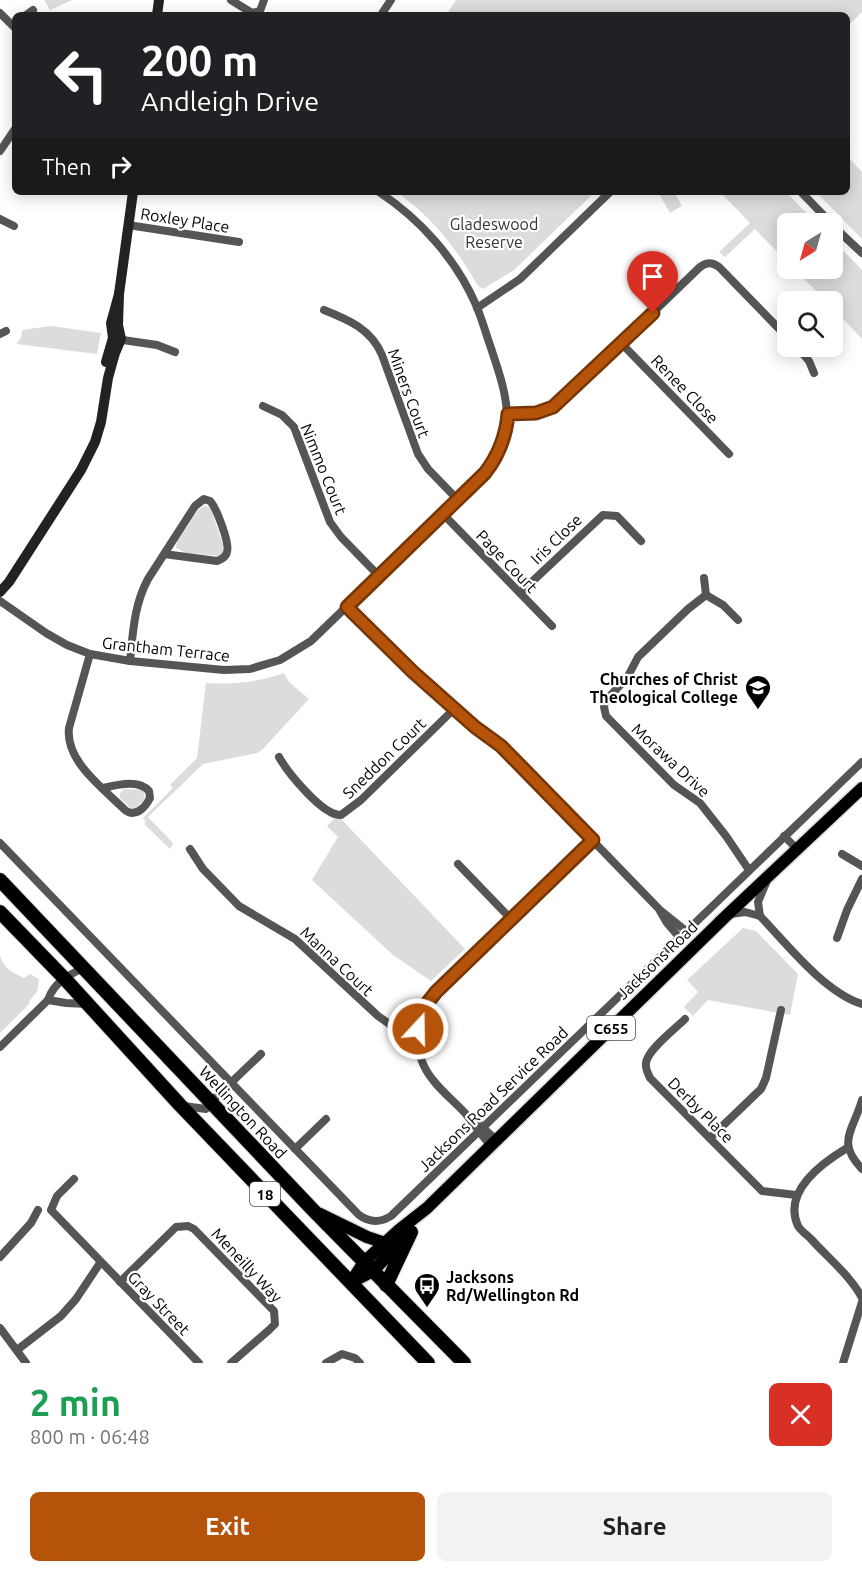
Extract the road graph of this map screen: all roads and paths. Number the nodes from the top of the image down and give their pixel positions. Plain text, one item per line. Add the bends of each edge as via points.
1 (231, 0) edge
2 (264, 0) edge
3 (250, 12) edge
4 (256, 12) edge
5 (0, 13) edge
6 (12, 24) edge
7 (12, 133) edge
8 (0, 151) edge
9 (133, 195) edge
10 (382, 195) edge
11 (607, 195) edge
12 (804, 195) edge
13 (821, 213) edge
14 (0, 219) edge
15 (128, 225) junction
16 (14, 226) dead end
17 (843, 235) edge
18 (239, 242) dead end
19 (862, 253) edge
20 (476, 305) junction
21 (324, 310) dead end
22 (777, 327) edge
23 (117, 339) junction
24 (621, 344) junction
25 (175, 352) dead end
26 (806, 357) edge
27 (814, 373) dead end
28 (263, 406) dead end
29 (508, 414) junction
30 (729, 454) dead end
31 (458, 500) junction
32 (443, 514) junction
33 (641, 541) dead end
34 (164, 554) junction
35 (379, 576) junction
36 (704, 578) dead end
37 (9, 582) junction
38 (0, 592) edge
39 (520, 593) junction
40 (706, 595) junction
41 (0, 603) edge
42 (347, 607) junction
43 (738, 620) dead end
44 (552, 626) dead end
45 (90, 654) junction
46 (130, 661) junction
47 (454, 709) junction
48 (279, 757) dead end
49 (862, 762) edge
50 (103, 788) junction
51 (862, 788) edge
52 (784, 836) junction
53 (593, 840) junction
54 (0, 843) edge
55 (190, 849) dead end
56 (797, 849) junction
57 (843, 854) dead end
58 (458, 864) dead end
59 (862, 866) edge
60 (748, 870) junction
61 (771, 873) junction
62 (862, 879) edge
63 (0, 880) edge
64 (0, 912) edge
65 (726, 916) junction
66 (760, 916) junction
67 (511, 919) junction
68 (682, 934) junction
69 (837, 938) dead end
70 (85, 967) junction
71 (64, 979) junction
72 (48, 1000) junction
73 (859, 1003) edge
74 (87, 1004) junction
75 (781, 1010) dead end
76 (685, 1019) dead end
77 (418, 1032) junction
78 (149, 1035) junction
79 (0, 1047) edge
80 (131, 1052) junction
81 (261, 1054) dead end
82 (231, 1082) junction
83 (862, 1100) edge
84 (212, 1104) junction
85 (180, 1105) junction
86 (860, 1114) edge
87 (326, 1119) dead end
88 (481, 1130) junction
89 (710, 1138) junction
90 (494, 1143) junction
91 (848, 1148) junction
92 (295, 1149) junction
93 (862, 1169) edge
94 (74, 1179) dead end
95 (796, 1195) junction
96 (427, 1209) junction
97 (38, 1210) dead end
98 (313, 1210) junction
99 (374, 1222) joint
100 (411, 1232) junction
101 (385, 1242) junction
102 (0, 1257) edge
103 (100, 1263) junction
104 (368, 1267) junction
105 (120, 1282) junction
106 (351, 1282) junction
107 (386, 1285) junction
108 (861, 1295) edge
109 (0, 1328) edge
110 (17, 1350) junction
111 (26, 1363) edge
112 (199, 1363) edge
113 (231, 1363) edge
114 (326, 1363) edge
115 (360, 1363) edge
116 (428, 1363) edge
117 (464, 1363) edge
118 (843, 1363) edge

1 - 3 street
2 - 4 street
5 - 6 street
7 - 8 street
9 - 15 street
10 - 20 street, Grantham Terrace via 432,237
11 - 20 street via 528,272
12 - 13 street
14 - 16 street
15 - 18 street, Roxley Place
15 - 23 street via 111,323
17 - 19 street
20 - 29 street, Grantham Terrace via 503,383
21 - 31 street, Miners Court via 356,325 374,340 418,454
22 - 24 street via 711,262 700,267
23 - 25 street
23 - 37 street via 107,356 101,422 91,450
24 - 29 street via 553,407 536,413
24 - 30 street, Renee Close
26 - 27 street
28 - 35 street, Nimmo Court via 294,427 330,522
29 - 31 street, Grantham Terrace via 504,439 494,460
31 - 32 street, Grantham Terrace
32 - 35 street, Grantham Terrace
32 - 39 street, Page Court
33 - 39 street, Iris Close via 616,516 603,515
34 - 34 street via 198,502 210,501 228,548 225,557 217,561
34 - 46 street via 137,606
35 - 42 street, Grantham Terrace
36 - 40 street
37 - 38 street
37 - 41 street
39 - 44 street, Page Court
40 - 43 street
40 - 60 street, Morawa Drive via 638,657 604,707 613,724 674,785 700,804
41 - 45 street, Grantham Terrace via 56,640
42 - 46 street, Grantham Terrace via 303,647 260,667 224,670
42 - 47 street
45 - 46 street, Grantham Terrace
45 - 50 street via 69,728 69,744 78,761
47 - 48 street, Sneddon Court via 341,815 323,807
47 - 53 street via 501,746
49 - 52 street, Jacksons Road Service Road
50 - 50 street via 141,785 149,791 150,798 140,811 129,813
51 - 56 main road, Jacksons Road / C655
52 - 56 street
52 - 60 street, Jacksons Road Service Road
53 - 67 street
53 - 68 street via 660,910 667,923
54 - 82 street, Wellington Road
55 - 77 street, Manna Court via 203,869 239,906 295,939 387,1022 399,1030
56 - 61 main road, Jacksons Road / C655
57 - 59 street
58 - 67 street
60 - 68 street, Jacksons Road Service Road
61 - 65 main road, Jacksons Road / C655
61 - 66 street via 759,896
62 - 69 street
63 - 70 highway, Wellington Road / 18
64 - 71 highway, 18
65 - 66 street via 740,912
65 - 90 main road, Jacksons Road / C655
66 - 73 street via 827,984
67 - 77 street via 430,998
68 - 88 street, Jacksons Road Service Road
70 - 71 street
70 - 78 highway, Wellington Road / 18
71 - 72 street via 51,990
71 - 74 highway, 18
72 - 74 street
72 - 79 street
74 - 80 highway, 18
75 - 89 street via 761,1089
76 - 89 street, Derby Place via 653,1050 645,1067 650,1078
77 - 88 street via 419,1052 426,1070
78 - 80 highway
78 - 84 highway, Wellington Road / 18
80 - 85 highway, 18
81 - 82 street
82 - 84 street
82 - 92 street, Wellington Road
83 - 86 street
84 - 85 street via 202,1110
84 - 98 highway, Wellington Road / 18
85 - 106 highway, 18
86 - 91 street via 848,1138
87 - 92 street
88 - 90 street
88 - 99 street, Jacksons Road Service Road via 391,1216
89 - 95 street, Derby Place via 762,1191
90 - 96 main road, Jacksons Road / C655
91 - 93 street
91 - 95 street via 832,1157
92 - 99 street, Wellington Road via 359,1215
94 - 103 street, Gray Street via 57,1196 51,1210
95 - 108 street via 798,1226
96 - 100 main road, Jacksons Road / C655
96 - 101 main road, Jacksons Road / C655
97 - 102 street
98 - 101 main road
98 - 104 highway, Wellington Road / 18
100 - 104 main road, Jacksons Road / C655
100 - 107 highway
101 - 104 main road, Jacksons Road / C655
103 - 105 street, Gray Street
103 - 110 street via 61,1316
104 - 106 main road, Jacksons Road / C655
104 - 107 highway, Wellington Road / 18
105 - 112 street, Gray Street
105 - 113 street, Meneilly Way via 176,1227 194,1229 274,1311 275,1324
106 - 116 highway, 18
107 - 117 highway, Wellington Road / 18
108 - 118 street
109 - 110 street
110 - 111 street
114 - 115 street via 342,1354

